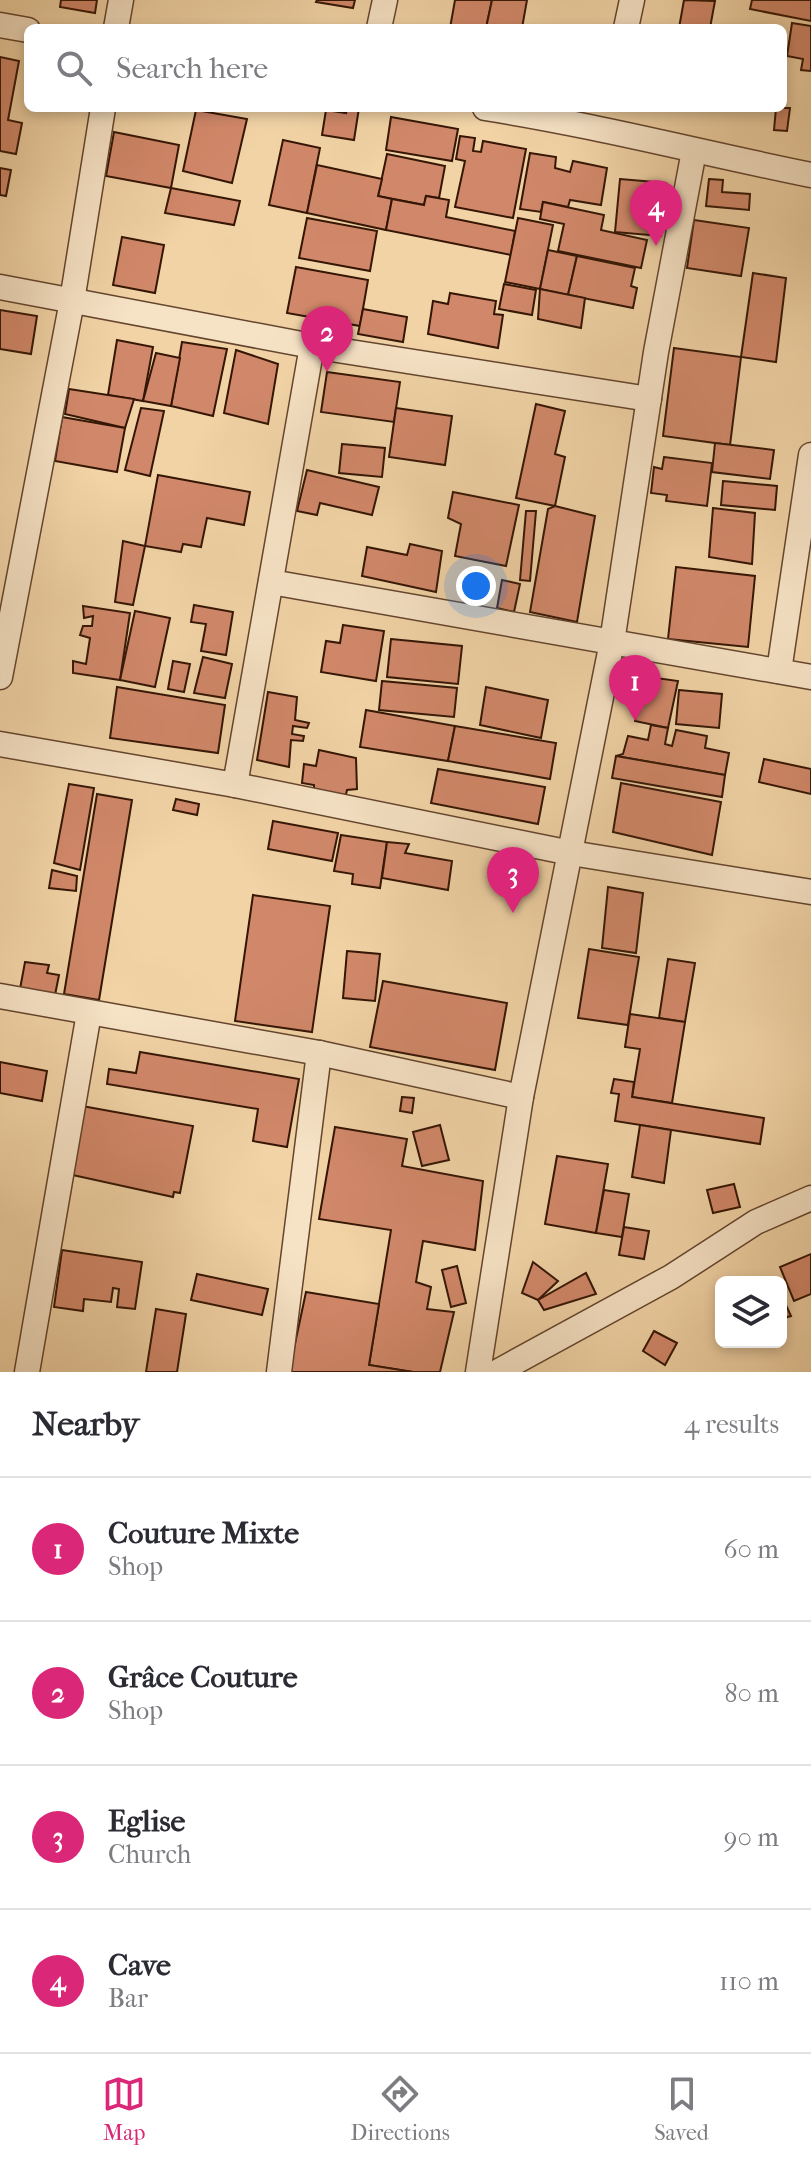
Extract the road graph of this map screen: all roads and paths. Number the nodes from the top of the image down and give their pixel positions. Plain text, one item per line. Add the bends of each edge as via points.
1 (121, 0) edge
2 (385, 0) edge
3 (632, 0) edge
4 (117, 24) edge
5 (380, 24) edge
6 (627, 24) edge
7 (0, 25) edge
8 (24, 29) edge
9 (102, 112) edge
10 (512, 112) edge
11 (607, 119) edge
12 (694, 151) junction
13 (811, 175) edge
14 (0, 287) edge
15 (72, 301) junction
16 (312, 346) junction
17 (649, 399) junction
18 (811, 455) edge
19 (271, 582) junction
20 (612, 642) junction
21 (779, 671) junction
22 (0, 677) edge
23 (811, 677) edge
24 (0, 744) edge
25 (235, 785) junction
26 (571, 853) junction
27 (811, 892) edge
28 (0, 996) edge
29 (89, 1013) junction
30 (319, 1053) junction
31 (521, 1097) junction
32 (811, 1198) edge
33 (27, 1372) edge
34 (279, 1372) edge
35 (478, 1372) edge
36 (497, 1372) edge

1 - 4 street
2 - 5 street
3 - 6 street
7 - 8 street
9 - 15 street
10 - 11 street
11 - 12 street
12 - 13 street
12 - 17 street
14 - 15 street
15 - 16 street
15 - 22 street
16 - 17 street
16 - 19 street
17 - 20 street
18 - 21 street
19 - 20 street
19 - 25 street
20 - 21 street
20 - 26 street
21 - 23 street
24 - 25 street
25 - 26 street
26 - 27 street
26 - 31 street
28 - 29 street
29 - 30 street
29 - 33 street
30 - 31 street
30 - 34 street
31 - 35 street
32 - 36 street via 756,1222 671,1277

